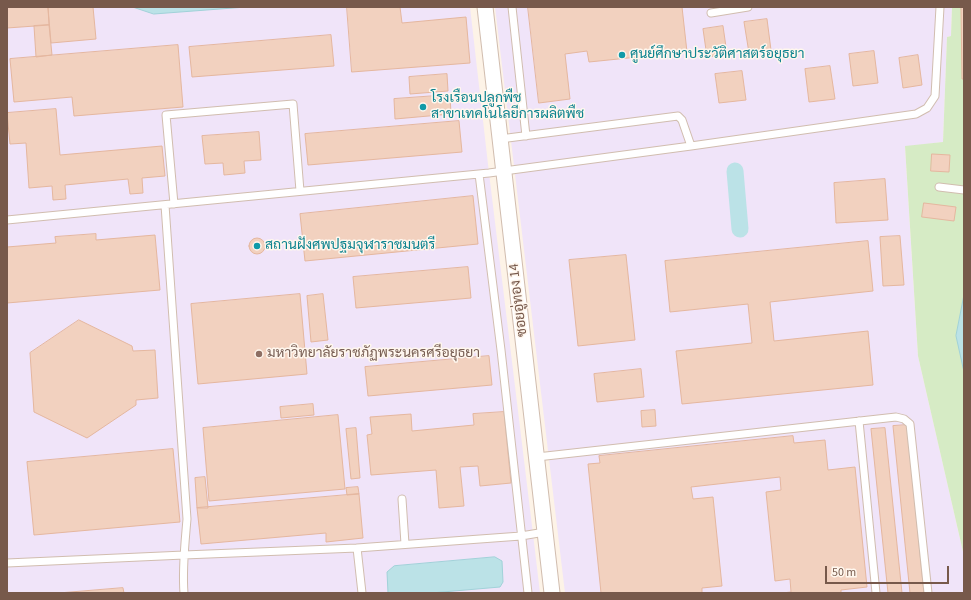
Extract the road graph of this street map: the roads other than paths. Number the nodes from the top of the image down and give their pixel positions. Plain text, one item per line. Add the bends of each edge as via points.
1 (485, 7) edge
2 (512, 7) edge
3 (748, 7) edge
4 (940, 7) edge
5 (711, 13) dead end
6 (526, 136) junction
7 (500, 139) junction
8 (691, 146) junction
9 (504, 171) junction
10 (479, 174) junction
11 (939, 187) dead end
12 (964, 190) edge
13 (300, 191) junction
14 (174, 204) junction
15 (164, 205) junction
16 (7, 220) edge
17 (859, 421) junction
18 (537, 457) junction
19 (402, 499) dead end
20 (545, 532) junction
21 (522, 536) junction
22 (405, 544) junction
23 (357, 548) junction
24 (184, 555) junction
25 (7, 563) edge
26 (184, 593) edge
27 (362, 593) edge
28 (528, 593) edge
29 (552, 593) edge
30 (876, 593) edge
31 (928, 593) edge

1 - 7 street, ซอยอู่ทอง 14
2 - 6 lane
3 - 5 lane
4 - 8 lane via 935,96 927,108 916,114
6 - 7 lane
6 - 8 lane via 678,116 682,120
7 - 9 street, ซอยอู่ทอง 14
8 - 9 lane
9 - 10 lane
9 - 18 street, ซอยอู่ทอง 14
10 - 13 lane
10 - 21 lane
11 - 12 lane
13 - 14 lane
13 - 14 lane via 293,104 166,115
14 - 15 lane
15 - 16 lane
15 - 24 lane via 187,519
17 - 18 lane
17 - 30 lane
17 - 31 lane via 896,417 910,424
18 - 20 street, ซอยอู่ทอง 14
19 - 22 lane
20 - 21 lane
20 - 29 street, ซอยอู่ทอง 14
21 - 22 lane
21 - 28 lane
22 - 23 lane
23 - 24 lane
23 - 27 lane
24 - 25 lane
24 - 26 lane

